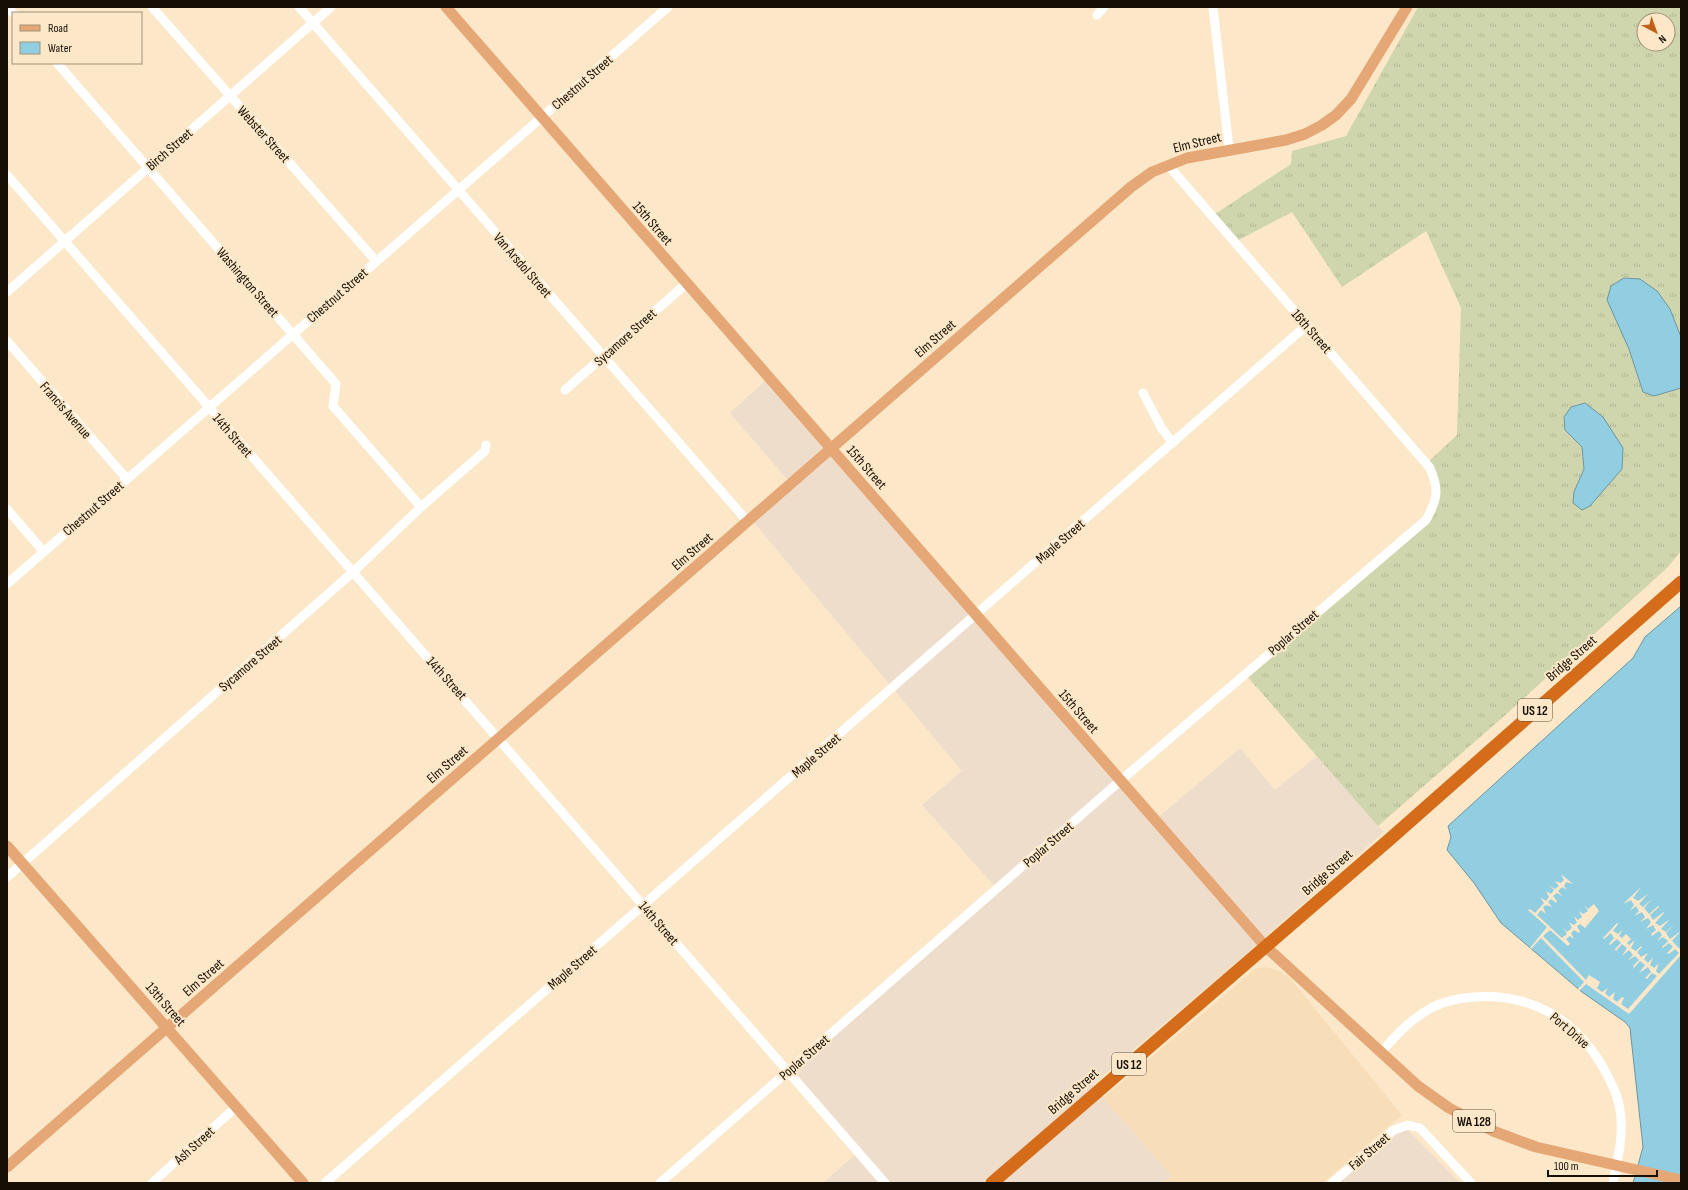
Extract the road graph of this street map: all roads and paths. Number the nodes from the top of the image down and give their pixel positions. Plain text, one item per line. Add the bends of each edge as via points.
1 (152, 7) edge
2 (299, 7) edge
3 (331, 7) edge
4 (446, 7) edge
5 (668, 7) edge
6 (1104, 7) edge
7 (1213, 7) edge
8 (1407, 7) edge
9 (1097, 15) dead end
10 (312, 23) junction
11 (57, 64) edge
12 (230, 96) junction
13 (542, 117) junction
14 (1229, 149) junction
15 (1168, 165) junction
16 (148, 168) junction
17 (7, 175) edge
18 (457, 189) junction
19 (64, 241) junction
20 (376, 261) junction
21 (686, 284) junction
22 (7, 292) edge
23 (1307, 325) junction
24 (293, 334) junction
25 (7, 341) edge
26 (603, 357) junction
27 (565, 390) dead end
28 (1143, 393) dead end
29 (209, 406) junction
30 (1173, 443) junction
31 (486, 445) dead end
32 (831, 449) junction
33 (126, 478) junction
34 (1435, 505) joint
35 (421, 507) junction
36 (7, 509) edge
37 (748, 522) junction
38 (43, 551) junction
39 (353, 572) junction
40 (1681, 582) edge
41 (7, 584) edge
42 (975, 614) junction
43 (500, 739) junction
44 (1120, 781) junction
45 (7, 846) edge
46 (22, 864) junction
47 (7, 877) edge
48 (643, 904) junction
49 (1265, 946) junction
50 (167, 1028) junction
51 (1381, 1053) junction
52 (788, 1071) junction
53 (236, 1107) junction
54 (7, 1167) edge
55 (1681, 1180) edge
56 (152, 1183) edge
57 (303, 1183) edge
58 (325, 1183) edge
59 (660, 1183) edge
60 (885, 1183) edge
61 (992, 1183) edge
62 (1332, 1183) edge
63 (1471, 1183) edge
64 (1613, 1183) edge

1 - 12 street, Webster Street
2 - 10 street, Van Arsdol Street
3 - 10 street, Birch Street
4 - 13 main road, 15th Street
5 - 13 street, Chestnut Street
6 - 9 street
7 - 14 street
8 - 14 main road, Elm Street via 1351,99 1336,115 1305,134 1286,140
10 - 12 street, Birch Street
10 - 18 street, Van Arsdol Street
11 - 16 street, Washington Street
12 - 16 street, Birch Street
12 - 20 street, Webster Street
13 - 18 street, Chestnut Street
13 - 21 main road, 15th Street
14 - 15 main road, Elm Street
15 - 23 street, 16th Street
15 - 32 main road, Elm Street via 1152,172 1131,187
16 - 19 street, Birch Street
16 - 24 street, Washington Street
17 - 19 street, 14th Street
18 - 20 street, Chestnut Street
18 - 26 street, Van Arsdol Street
19 - 22 street, Birch Street
19 - 29 street, 14th Street
20 - 24 street, Chestnut Street
21 - 26 street, Sycamore Street
21 - 32 main road, 15th Street
23 - 30 street, Maple Street
23 - 34 street, 16th Street via 1430,468 1437,483
24 - 29 street, Chestnut Street
24 - 35 street, Washington Street via 336,384 333,406
25 - 33 street, Francis Avenue
26 - 27 street, Sycamore Street
26 - 37 street, Van Arsdol Street
28 - 30 street via 1162,429
29 - 33 street, Chestnut Street
29 - 39 street, 14th Street
30 - 42 street, Maple Street
31 - 35 street, Sycamore Street via 485,451
32 - 37 main road, Elm Street
32 - 42 main road, 15th Street
33 - 38 street, Chestnut Street
34 - 44 street, Poplar Street via 1426,520
35 - 39 street, Sycamore Street
36 - 38 street
37 - 43 main road, Elm Street
38 - 41 street, Chestnut Street
39 - 43 street, 14th Street
39 - 46 street, Sycamore Street
40 - 49 highway, Bridge Street / US 12
42 - 44 main road, 15th Street
42 - 48 street, Maple Street via 854,723
43 - 48 street, 14th Street
43 - 50 main road, Elm Street
44 - 49 main road, 15th Street
44 - 52 street, Poplar Street
45 - 46 main road, 13th Street
46 - 47 street, Sycamore Street
46 - 50 main road, 13th Street
48 - 52 street, 14th Street
48 - 58 street, Maple Street
49 - 51 main road, WA 128
49 - 61 highway, Bridge Street / US 12
50 - 53 main road, 13th Street
50 - 54 main road, Elm Street
51 - 55 main road, WA 128 via 1418,1086 1449,1108 1493,1130 1536,1147
51 - 64 street, Port Drive via 1395,1036 1416,1018 1433,1007 1460,998 1489,996 1518,999 1544,1009 1565,1022 1581,1037 1595,1052 1609,1078 1619,1104 1622,1136
52 - 59 street, Poplar Street
52 - 60 street, 14th Street
53 - 56 street, Ash Street
53 - 57 main road, 13th Street
62 - 63 street, Fair Street via 1394,1130 1408,1125 1420,1128

